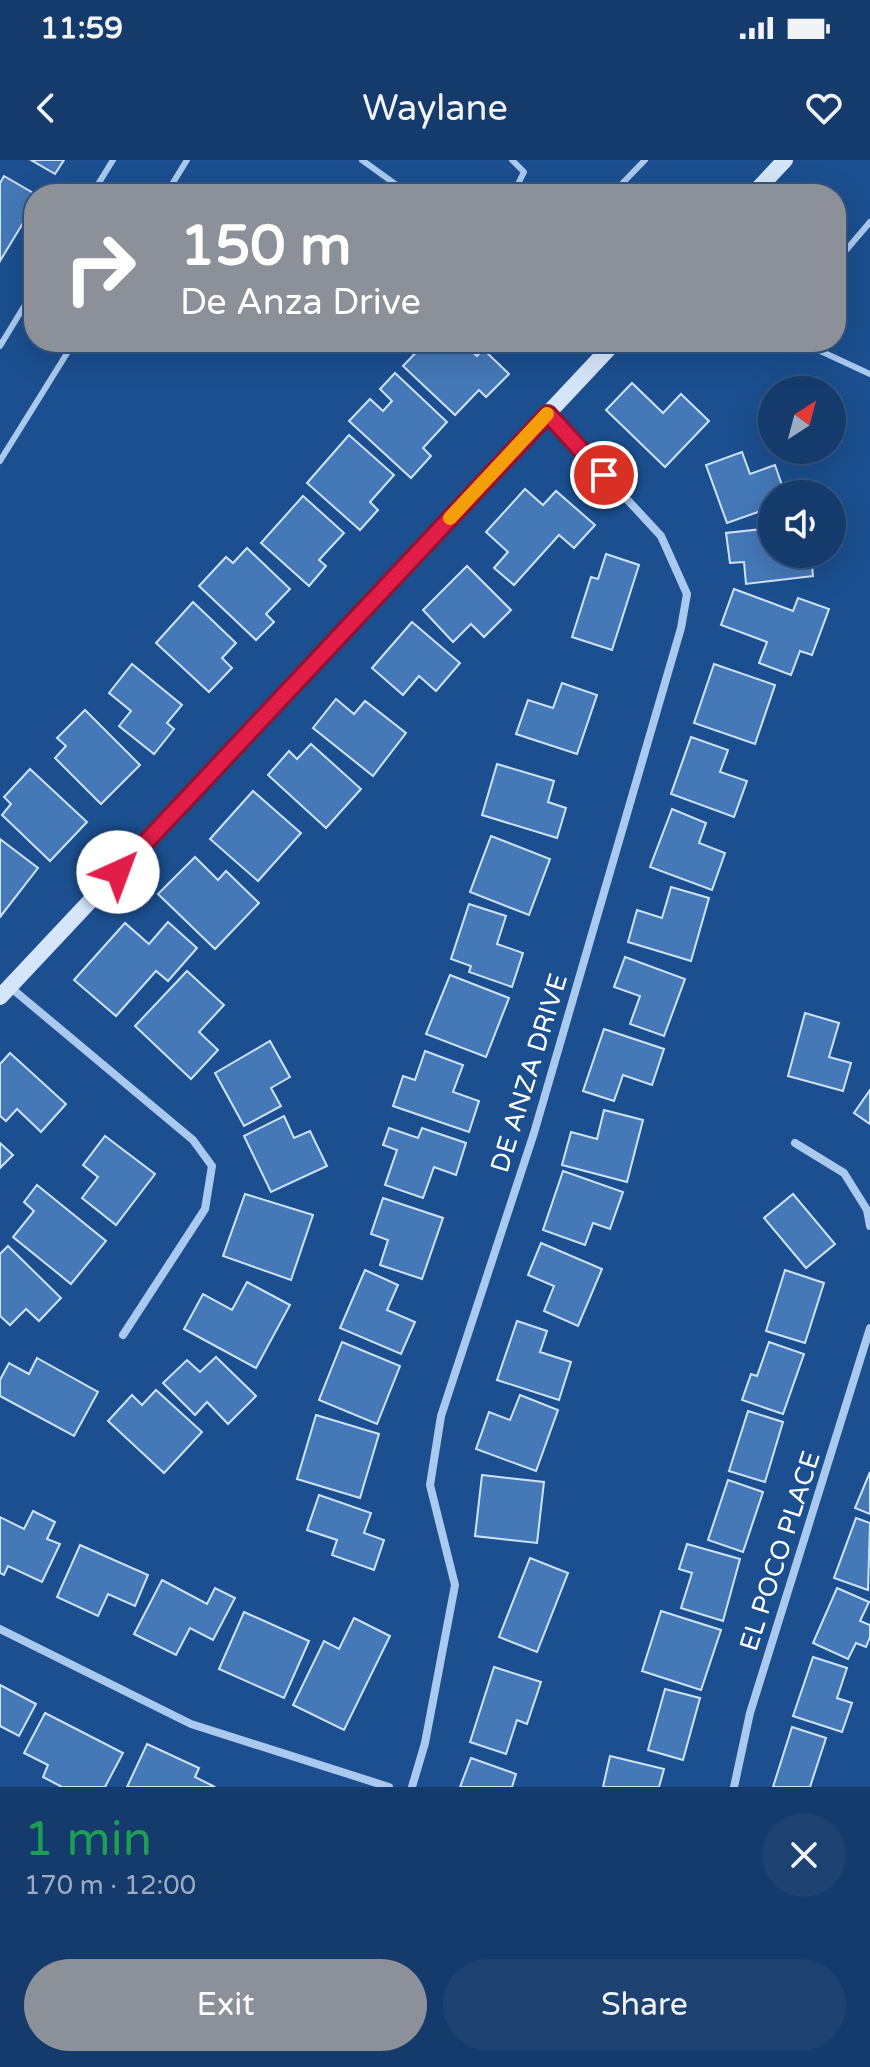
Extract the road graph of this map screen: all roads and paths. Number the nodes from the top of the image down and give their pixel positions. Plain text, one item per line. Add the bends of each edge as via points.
1 (113, 160) edge
2 (187, 160) edge
3 (362, 160) edge
4 (512, 160) edge
5 (645, 160) edge
6 (785, 160) edge
7 (98, 184) edge
8 (172, 184) edge
9 (395, 184) edge
10 (518, 184) edge
11 (622, 184) edge
12 (768, 184) edge
13 (870, 222) edge
14 (846, 249) edge
15 (24, 306) edge
16 (0, 346) edge
17 (68, 352) edge
18 (606, 352) edge
19 (823, 352) edge
20 (870, 374) edge
21 (548, 414) junction
22 (0, 461) edge
23 (5, 992) edge
24 (795, 1143) dead end
25 (870, 1226) edge
26 (870, 1328) edge
27 (123, 1335) dead end
28 (0, 1629) edge
29 (389, 1787) edge
30 (412, 1787) edge
31 (734, 1787) edge

1 - 7 lane
2 - 8 lane
3 - 9 lane
4 - 10 lane via 524,172
5 - 11 lane
6 - 12 street
13 - 14 lane
15 - 16 lane
17 - 22 lane
18 - 21 street
19 - 20 lane
21 - 23 street
21 - 30 street, DE ANZA DRIVE via 661,536 687,594 534,1133 441,1416 430,1485 455,1585
23 - 27 street via 193,1140 212,1166 205,1209
24 - 25 street via 844,1173 867,1210
26 - 31 street, EL POCO PLACE via 750,1713
28 - 29 street via 191,1724

